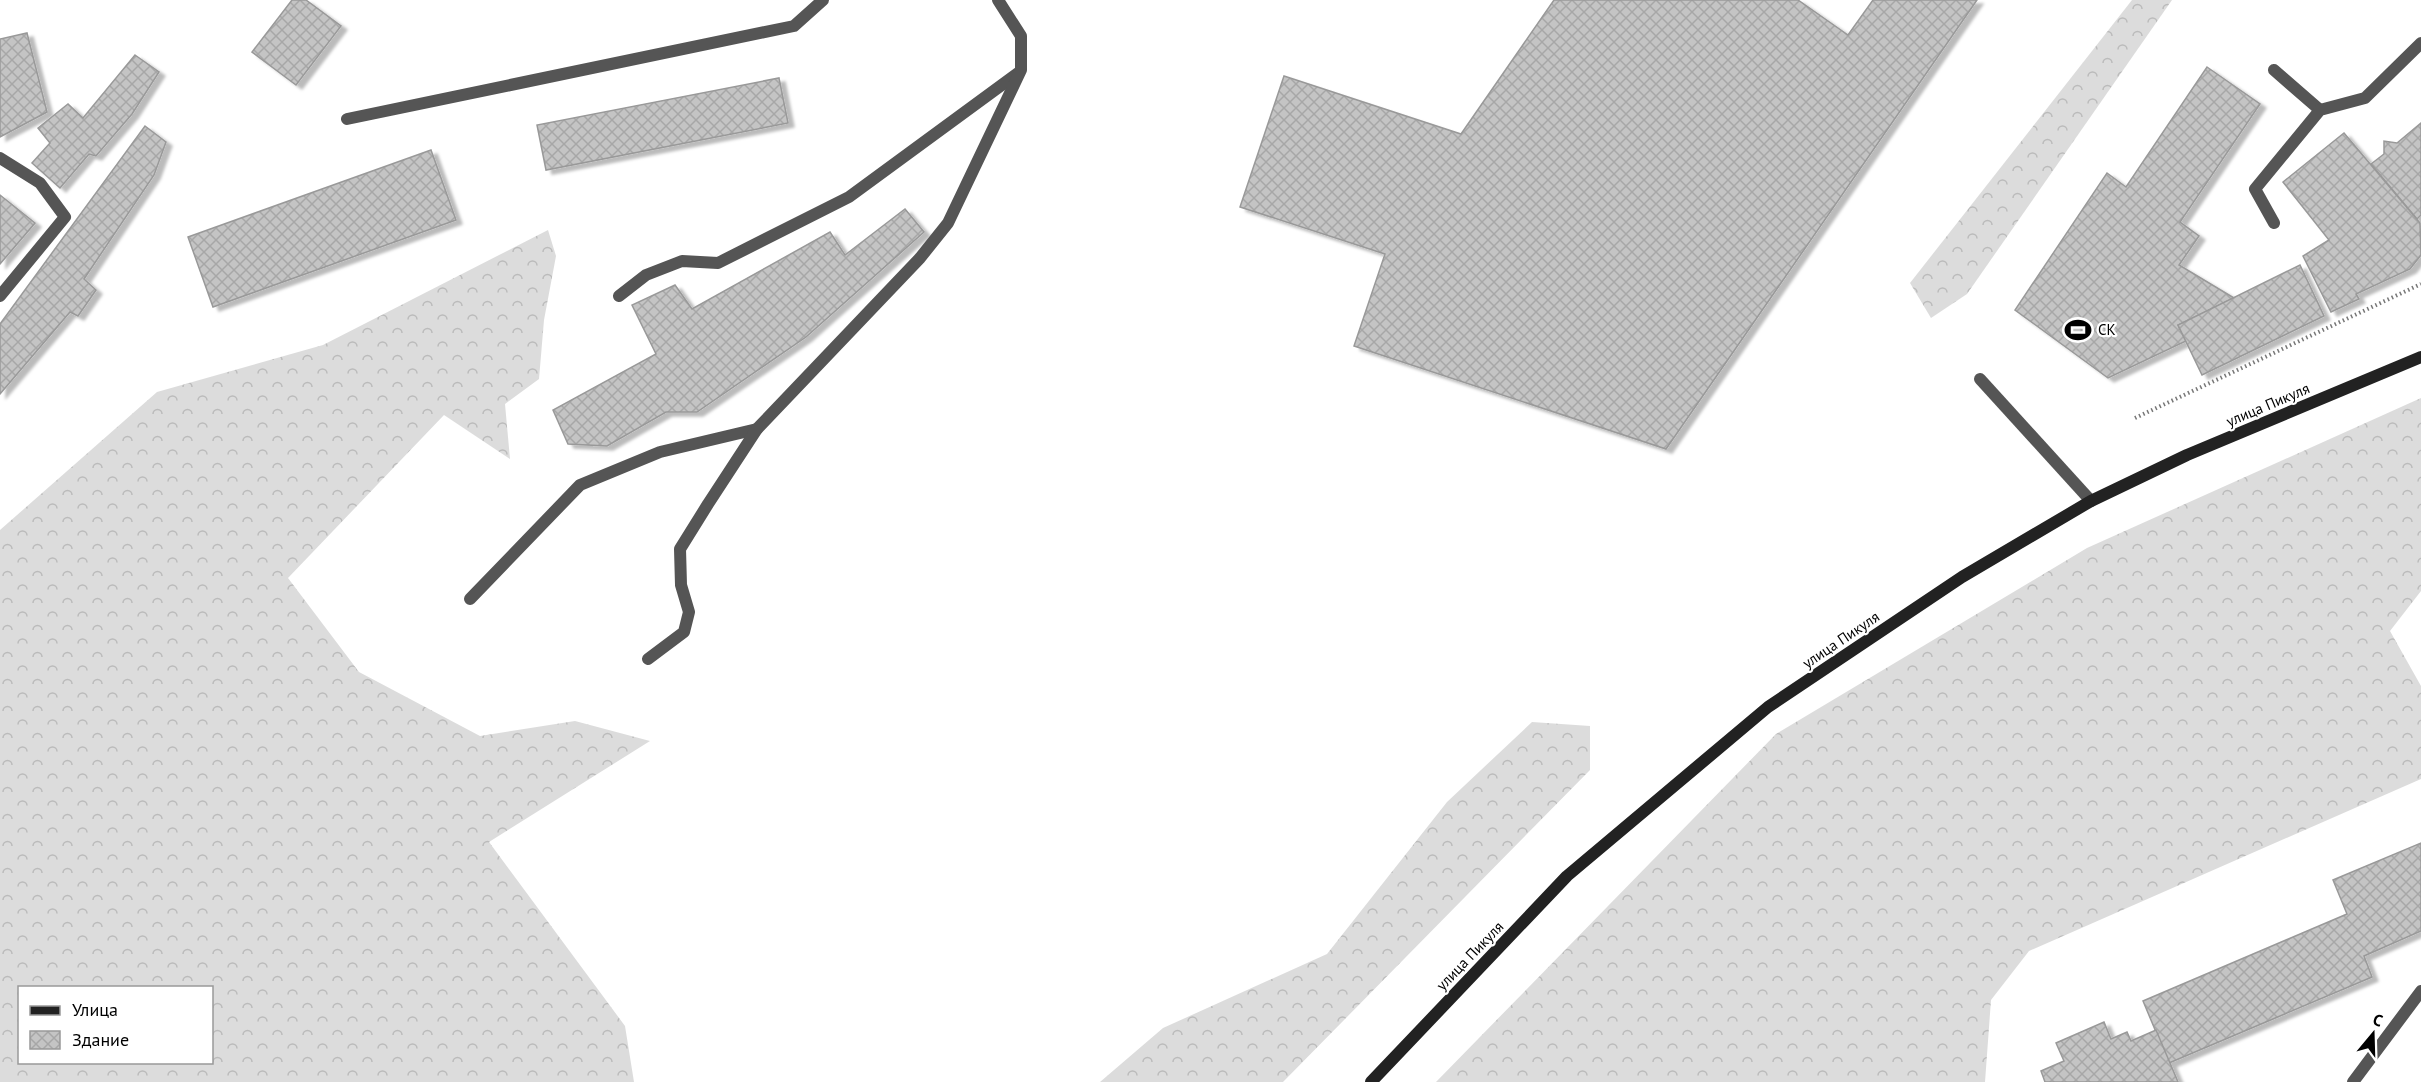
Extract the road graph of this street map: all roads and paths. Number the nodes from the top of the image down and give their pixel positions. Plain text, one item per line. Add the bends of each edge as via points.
1 (823, 0) edge
2 (998, 0) edge
3 (2421, 42) edge
4 (1022, 70) junction
5 (2274, 70) dead end
6 (2320, 110) junction
7 (347, 119) dead end
8 (0, 158) edge
9 (2274, 223) dead end
10 (2421, 284) edge
11 (0, 296) edge
12 (619, 296) dead end
13 (2421, 357) edge
14 (1980, 379) dead end
15 (2135, 418) dead end
16 (757, 429) junction
17 (2091, 501) junction
18 (470, 600) dead end
19 (648, 659) dead end
20 (2421, 991) edge
21 (1371, 1082) edge
22 (2353, 1082) edge

1 - 7 lane via 794,26
2 - 4 lane via 1021,36
3 - 6 lane via 2365,98
4 - 12 lane via 849,197 718,263 682,261 646,274
4 - 16 lane via 948,222 920,258
5 - 6 lane
6 - 9 lane via 2255,189
8 - 11 lane via 40,183 66,217
10 - 15 path
13 - 17 main road, улица Пикуля via 2187,455
14 - 17 lane
16 - 18 lane via 660,452 580,485
16 - 19 lane via 680,549 681,585 689,612 684,632
17 - 21 main road, улица Пикуля via 1962,577 1768,707 1567,876
20 - 22 lane

